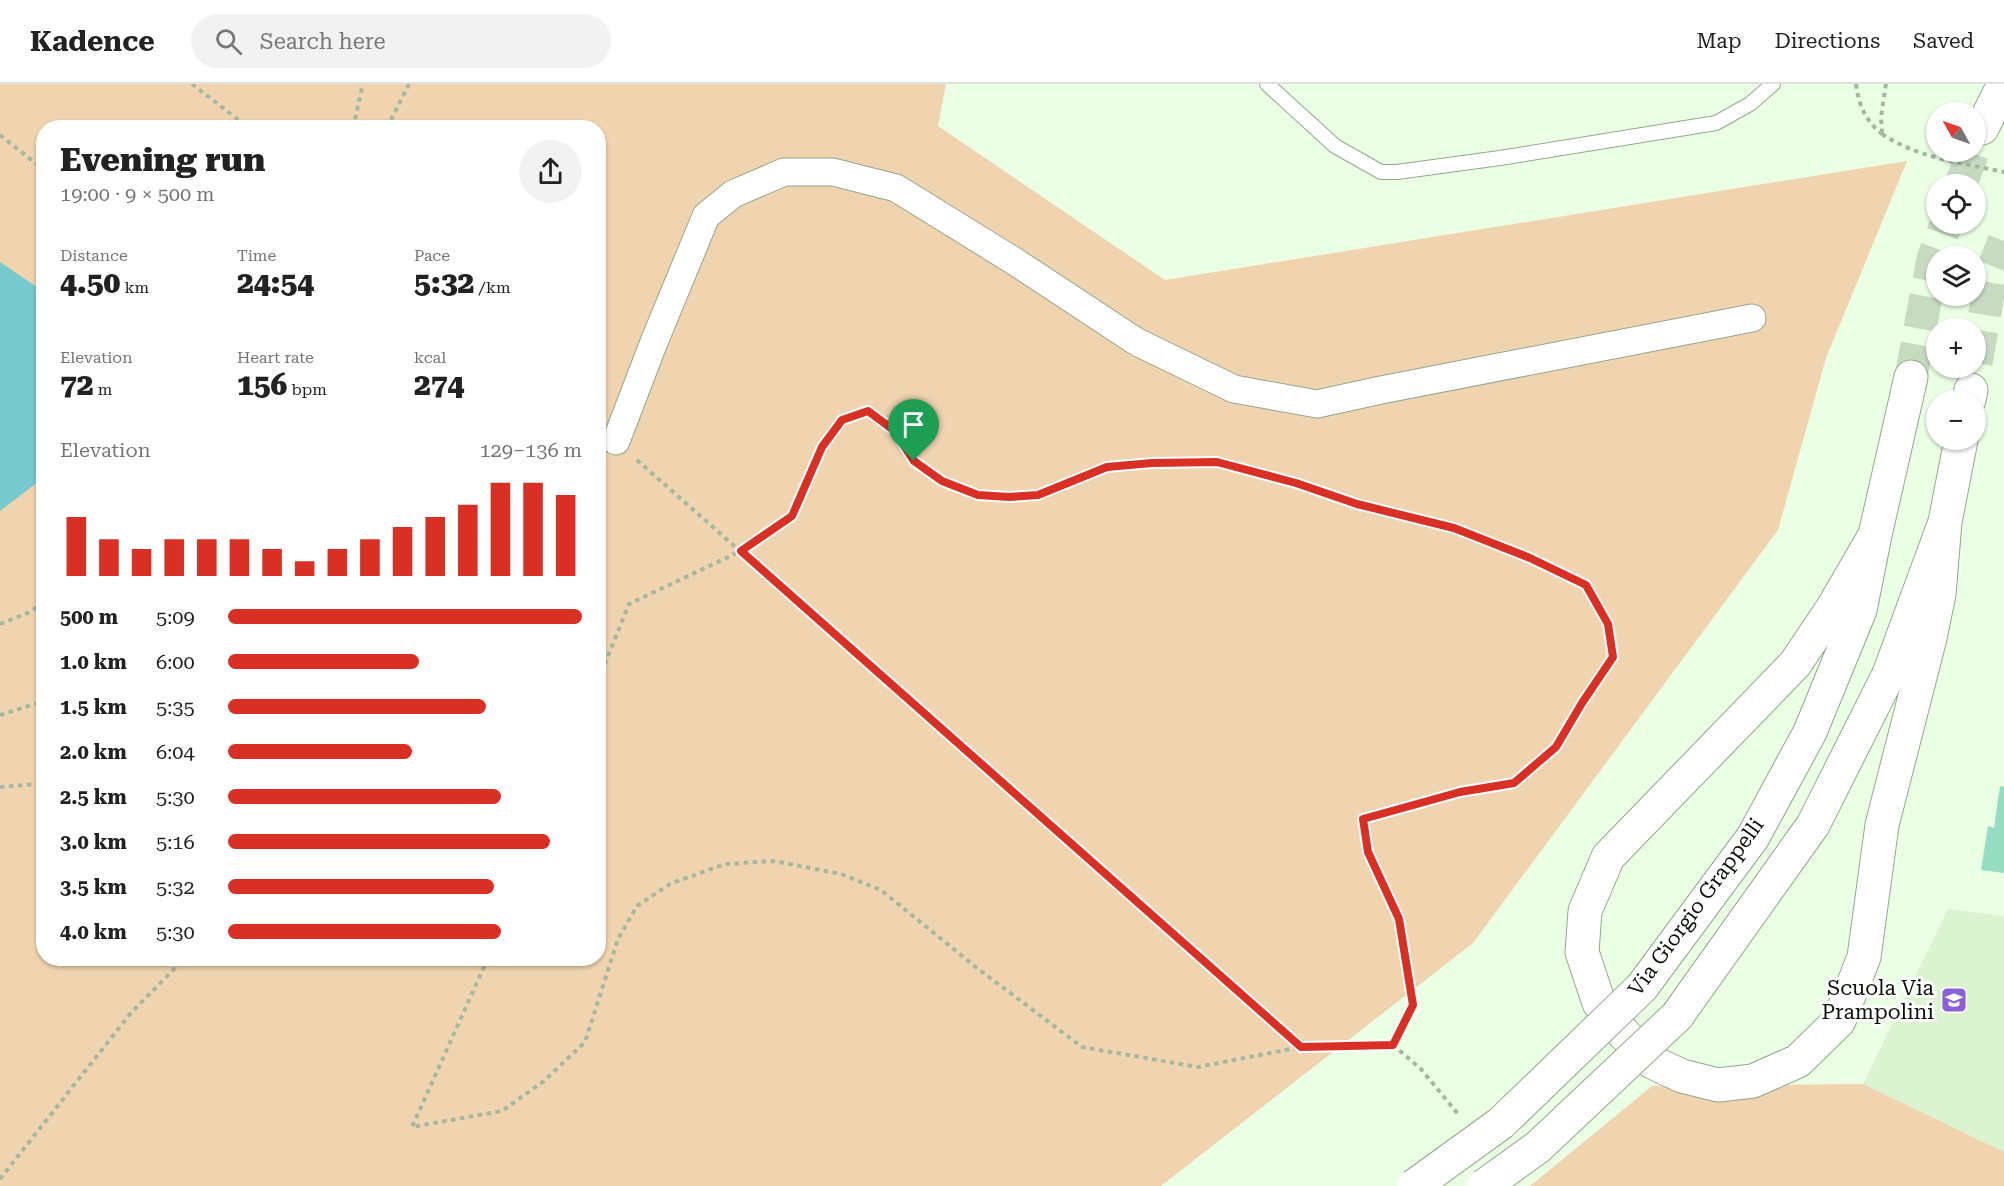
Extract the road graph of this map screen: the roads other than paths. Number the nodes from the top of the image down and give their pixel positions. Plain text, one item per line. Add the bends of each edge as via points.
1 (1267, 84) edge
2 (1773, 84) edge
3 (2004, 84) edge
4 (1986, 121) edge
5 (1752, 318) dead end
6 (1911, 377) tunnel mouth
7 (616, 441) road end
8 (1959, 450) edge
9 (1945, 522) junction
10 (1875, 536) junction
11 (1414, 1186) edge
12 (1484, 1186) edge

1 - 2 lane via 1335,146 1381,172 1396,172 1716,123 1750,104
3 - 4 main road
5 - 7 street via 1317,404 1234,389 1137,342 896,188 833,172 784,172 733,194 706,216
6 - 10 main road, Via Giorgio Grappelli
8 - 9 main road
9 - 10 main road via 1939,594 1882,825 1864,957 1839,1021 1798,1061 1753,1081 1718,1084 1682,1076 1652,1062 1599,1003 1582,952 1585,910 1608,857 1795,664
9 - 12 main road, bridge via 1889,674 1814,825 1677,1016 1538,1147
10 - 11 main road, Via Giorgio Grappelli, bridge via 1860,610 1810,732 1753,837 1642,987 1501,1123

